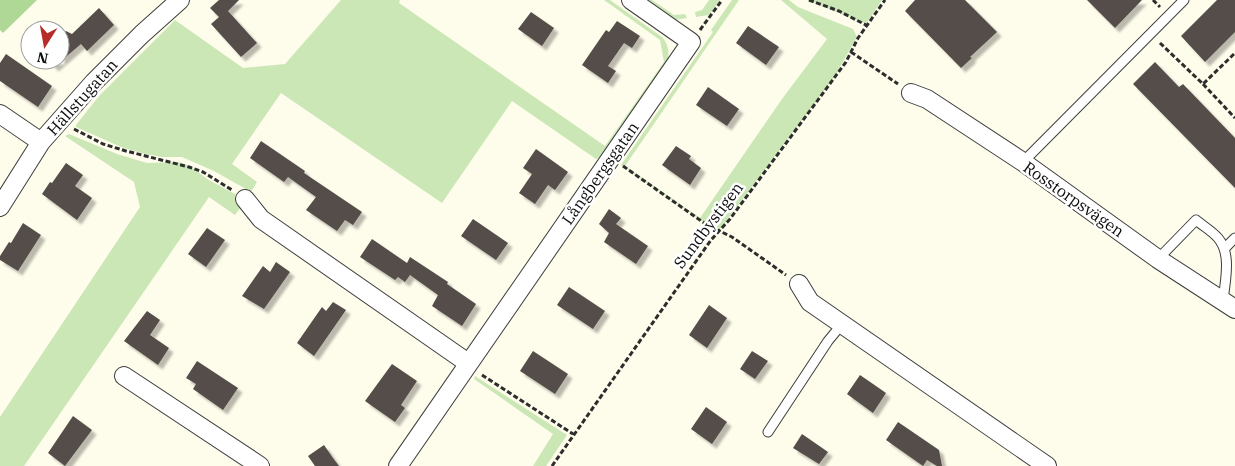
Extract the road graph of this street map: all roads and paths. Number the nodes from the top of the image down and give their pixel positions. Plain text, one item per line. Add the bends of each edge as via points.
1 (180, 0) edge
2 (631, 0) edge
3 (722, 0) edge
4 (809, 0) edge
5 (885, 0) edge
6 (1184, 0) edge
7 (866, 25) junction
8 (1150, 34) junction
9 (691, 42) junction
10 (852, 52) junction
11 (1235, 53) edge
12 (1203, 84) junction
13 (910, 94) joint
14 (0, 114) edge
15 (1235, 118) edge
16 (61, 119) junction
17 (42, 142) junction
18 (611, 158) junction
19 (1023, 162) junction
20 (245, 199) joint
21 (0, 207) edge
22 (719, 231) junction
23 (1235, 238) edge
24 (1224, 248) junction
25 (1158, 259) junction
26 (799, 284) joint
27 (1229, 305) edge
28 (842, 324) junction
29 (468, 363) junction
30 (124, 376) dead end
31 (768, 432) dead end
32 (573, 434) junction
33 (260, 466) edge
34 (398, 466) edge
35 (552, 466) edge
36 (1046, 466) edge

1 - 16 street, Hällstugatan via 142,34
2 - 9 street
3 - 9 path
4 - 7 path
5 - 7 path, Sundbystigen
6 - 8 lane
7 - 10 path, Sundbystigen
8 - 12 path
8 - 19 lane
9 - 18 street, Långbergsgatan
10 - 13 path
10 - 22 path, Sundbystigen
11 - 12 path
12 - 15 path
13 - 19 street, Rosstorpsvägen via 927,99
14 - 17 street
16 - 17 street, Hällstugatan
16 - 20 path via 103,144 203,172
17 - 21 street, Hällstugatan
18 - 22 path
18 - 29 street, Långbergsgatan
19 - 25 street, Rosstorpsvägen
20 - 29 street via 261,219
22 - 26 path
22 - 32 path, Sundbystigen
23 - 24 lane
24 - 25 lane via 1218,238 1196,220
24 - 27 lane
25 - 27 street, Rosstorpsvägen
26 - 28 street via 810,302
28 - 31 lane
28 - 36 street
29 - 32 path
29 - 34 street, Långbergsgatan
30 - 33 street
32 - 35 path, Sundbystigen

